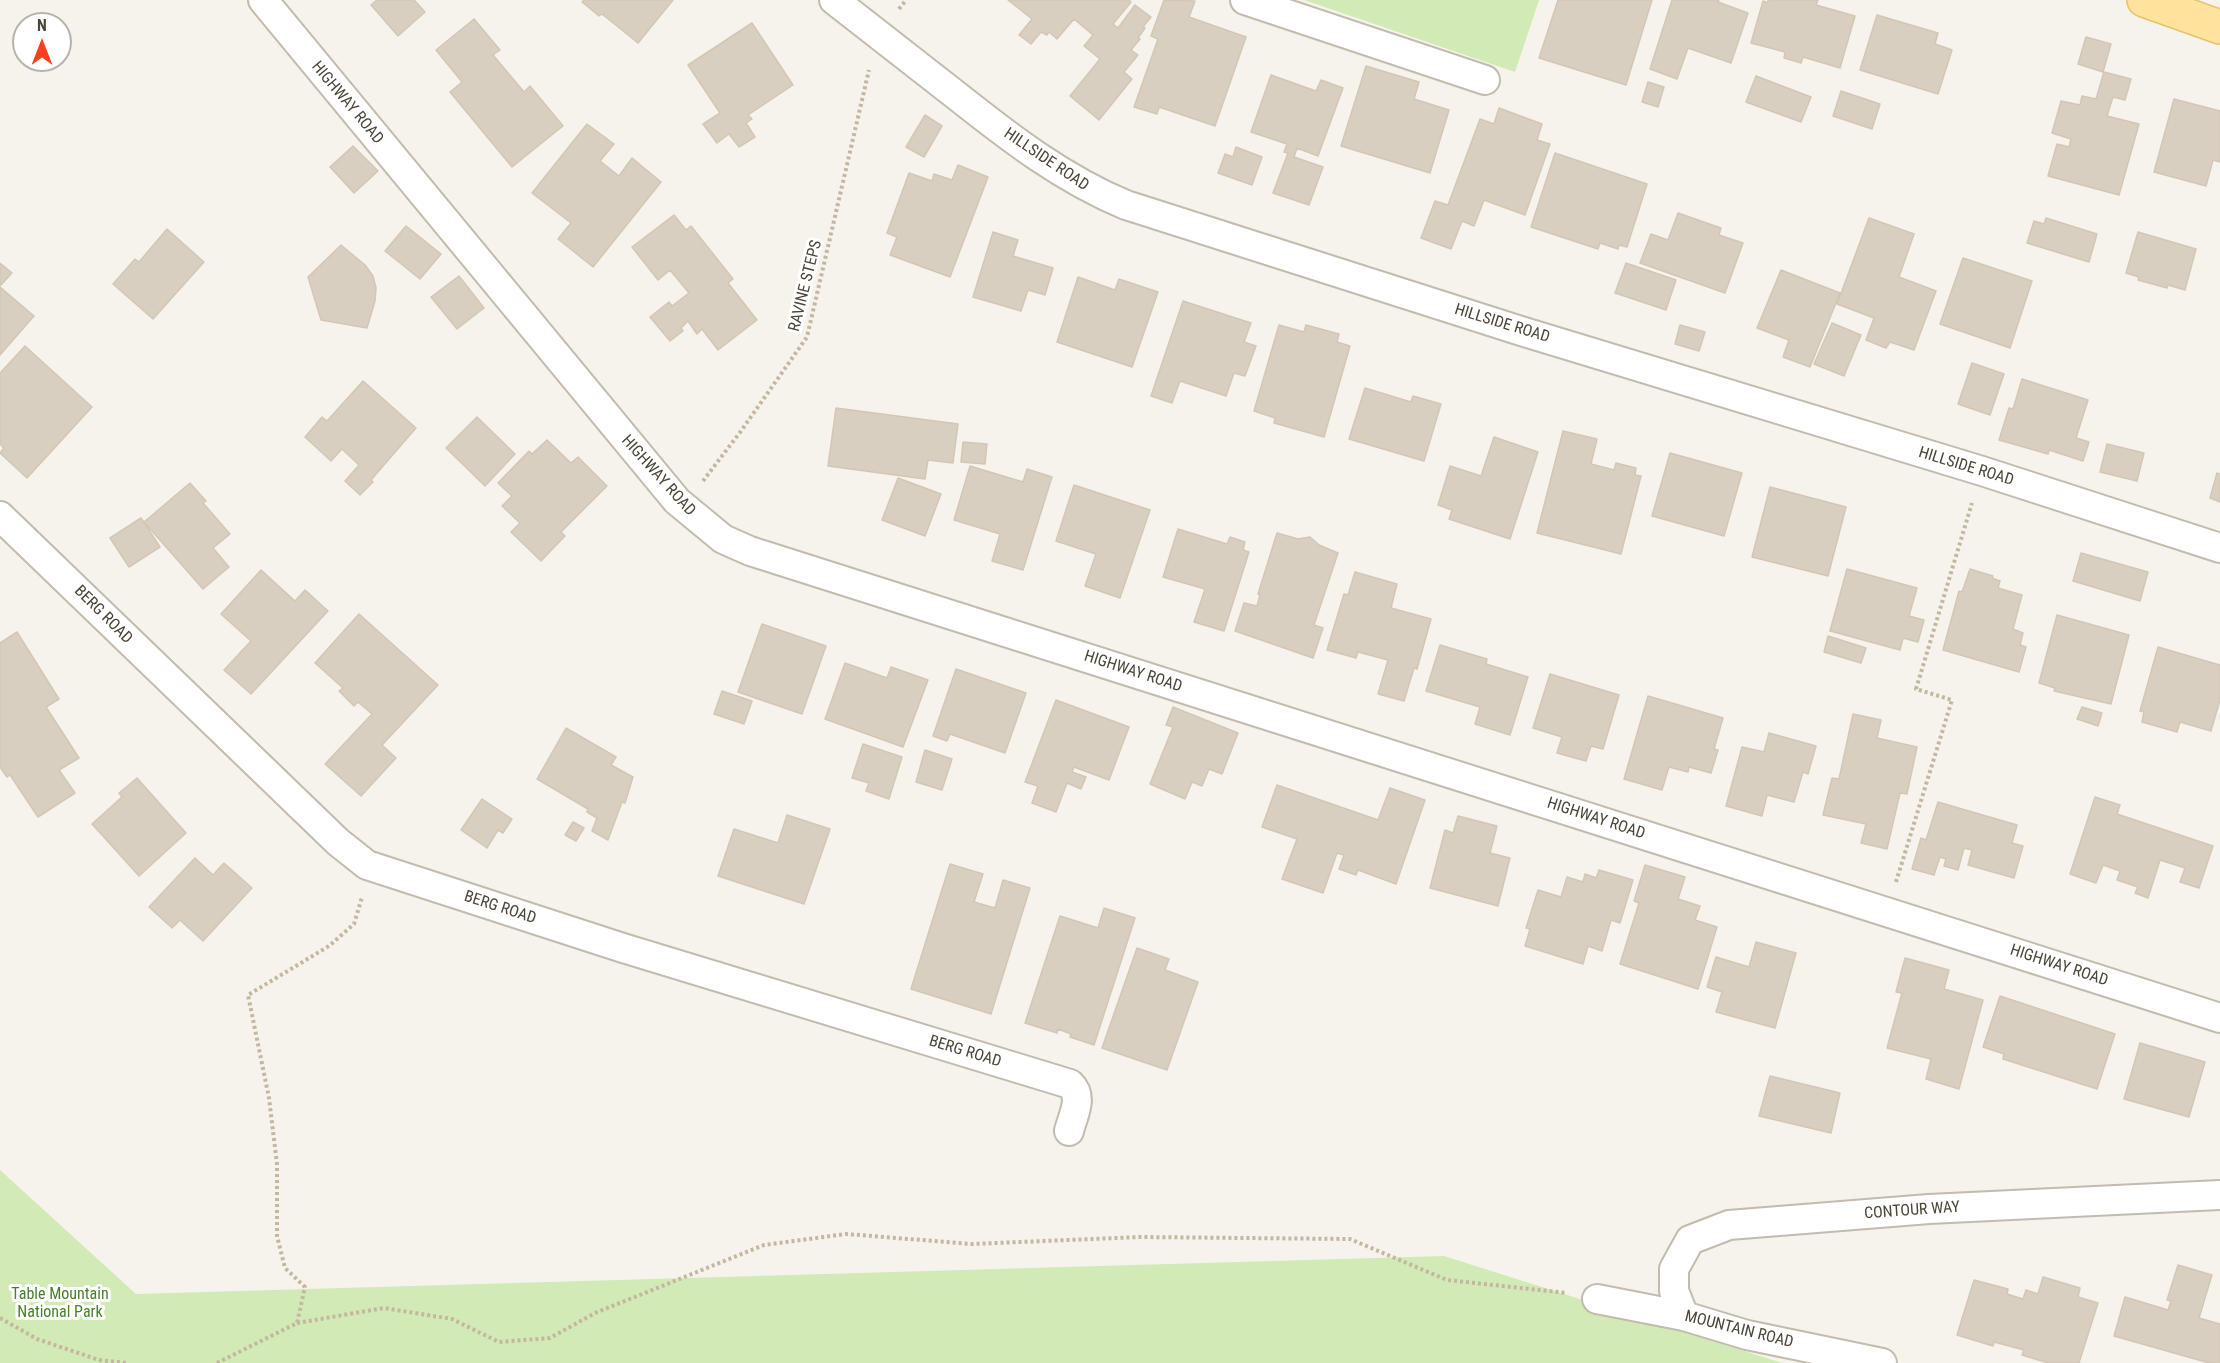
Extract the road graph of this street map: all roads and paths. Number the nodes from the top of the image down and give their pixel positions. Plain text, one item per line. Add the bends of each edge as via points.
1 (262, 0) edge
2 (834, 0) edge
3 (906, 0) edge
4 (1245, 0) edge
5 (2144, 0) edge
6 (902, 5) dead end
7 (2220, 27) edge
8 (872, 62) dead end
9 (1485, 80) dead end
10 (1982, 471) junction
11 (698, 486) dead end
12 (0, 516) edge
13 (2220, 548) edge
14 (366, 865) junction
15 (1886, 912) junction
16 (2220, 1018) edge
17 (1069, 1131) dead end
18 (2220, 1196) edge
19 (1597, 1299) joint
20 (1684, 1316) junction
21 (0, 1318) edge
22 (297, 1323) junction
23 (126, 1363) edge
24 (217, 1363) edge
25 (1882, 1363) edge

1 - 15 street, HIGHWAY ROAD via 676,501 723,539 750,551
2 - 10 street, HILLSIDE ROAD via 985,119 1069,179 1126,206
3 - 6 path
4 - 9 street
5 - 7 main road
8 - 11 path, RAVINE STEPS via 807,337
10 - 13 street, HILLSIDE ROAD
10 - 15 path via 1916,689 1952,700
12 - 14 street, BERG ROAD
14 - 17 street, BERG ROAD via 1070,1084 1078,1100
14 - 22 path via 354,924 329,946 248,995 277,1164 277,1236 285,1268 305,1287
15 - 16 street, HIGHWAY ROAD
18 - 20 street, CONTOUR WAY via 1929,1209 1729,1225 1690,1240 1674,1269 1674,1291
19 - 20 street, MOUNTAIN ROAD
19 - 22 path via 1447,1280 1350,1239 1139,1237 972,1244 846,1234 764,1245 595,1313 550,1338 500,1342 452,1319 384,1308
20 - 25 street, MOUNTAIN ROAD via 1747,1335
21 - 23 path via 37,1340 99,1360
22 - 24 path

